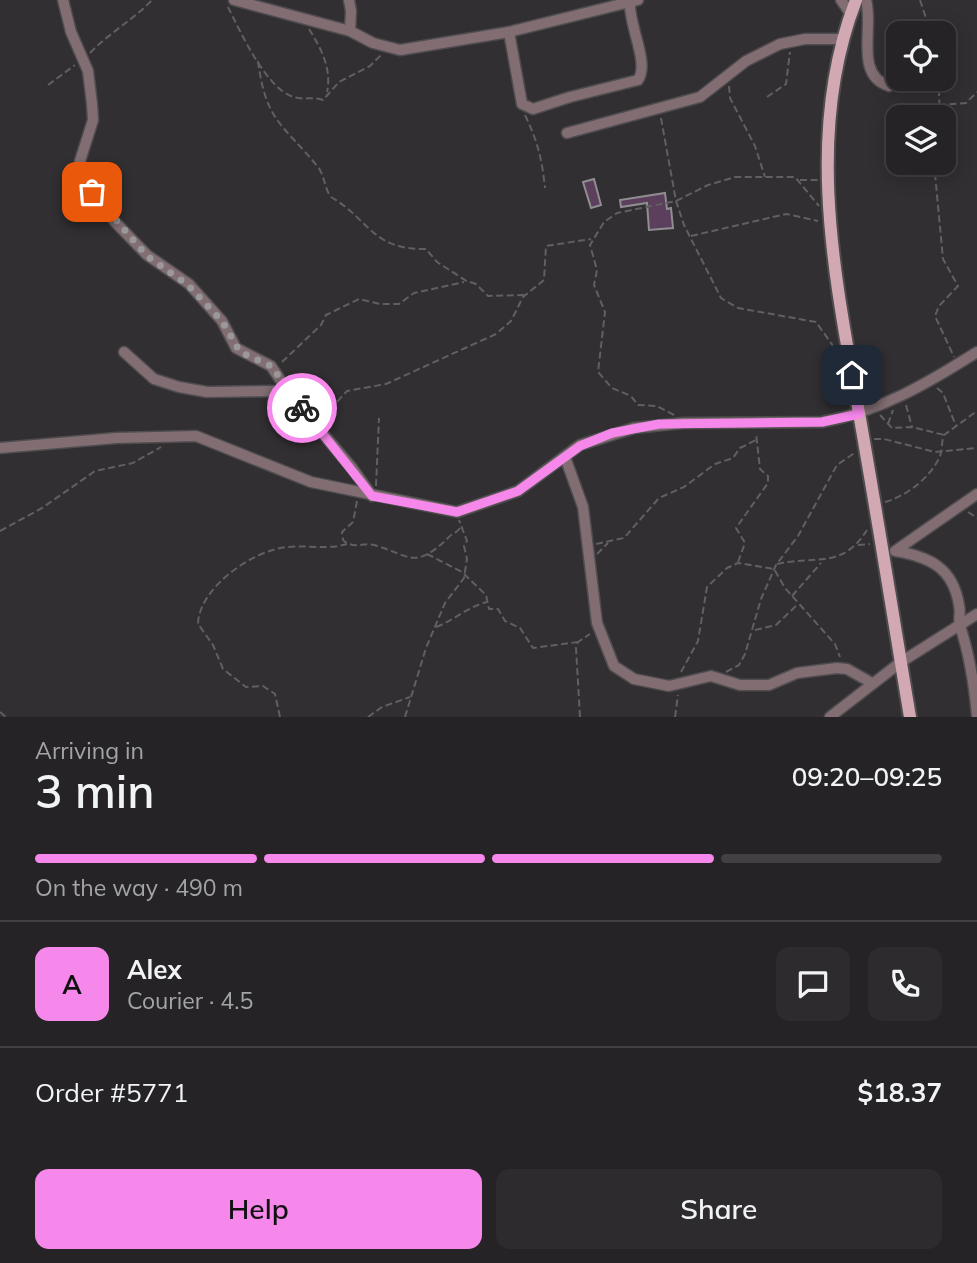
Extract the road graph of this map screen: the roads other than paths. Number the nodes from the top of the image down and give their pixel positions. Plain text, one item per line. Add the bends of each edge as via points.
1 (63, 0) edge
2 (234, 0) edge
3 (262, 0) edge
4 (348, 0) edge
5 (841, 0) edge
6 (856, 0) edge
7 (866, 0) edge
8 (634, 1) edge
9 (245, 4) junction
10 (850, 13) junction
11 (350, 31) junction
12 (509, 32) junction
13 (843, 39) junction
14 (886, 85) edge
15 (567, 133) dead end
16 (124, 352) dead end
17 (977, 352) edge
18 (291, 396) junction
19 (859, 414) junction
20 (0, 448) edge
21 (565, 457) junction
22 (977, 494) edge
23 (375, 496) junction
24 (880, 547) junction
25 (896, 551) junction
26 (977, 614) edge
27 (959, 625) junction
28 (901, 662) junction
29 (872, 683) junction
30 (977, 715) edge
31 (830, 717) edge
32 (910, 717) edge

1 - 18 street via 84,60 93,113 80,161 84,180 147,256 188,285 222,321 240,352 266,363
2 - 9 street
3 - 9 street
4 - 11 street
5 - 10 street
6 - 10 main road
7 - 14 street via 869,72
8 - 12 street
8 - 12 street via 630,16 642,71 638,80 533,110 522,104
9 - 11 street
10 - 13 main road
11 - 12 street via 384,46 417,49
13 - 15 street via 794,41 761,52 700,97
13 - 19 main road via 830,110 827,180
16 - 18 street via 154,379 179,387 207,392 273,391
17 - 19 street via 899,397
18 - 23 street
19 - 21 street via 822,422 682,423 612,433
19 - 24 main road
20 - 23 street via 196,436 311,482
21 - 23 street via 518,491 457,512
21 - 29 street via 583,507 592,598 614,666 652,684 715,676 740,685 769,685 797,673 844,668
22 - 25 street
24 - 25 street
24 - 28 main road
25 - 27 street via 934,560 947,573 957,594
26 - 27 street
27 - 28 street
27 - 30 street via 970,653
28 - 29 street
28 - 32 main road
29 - 31 street

